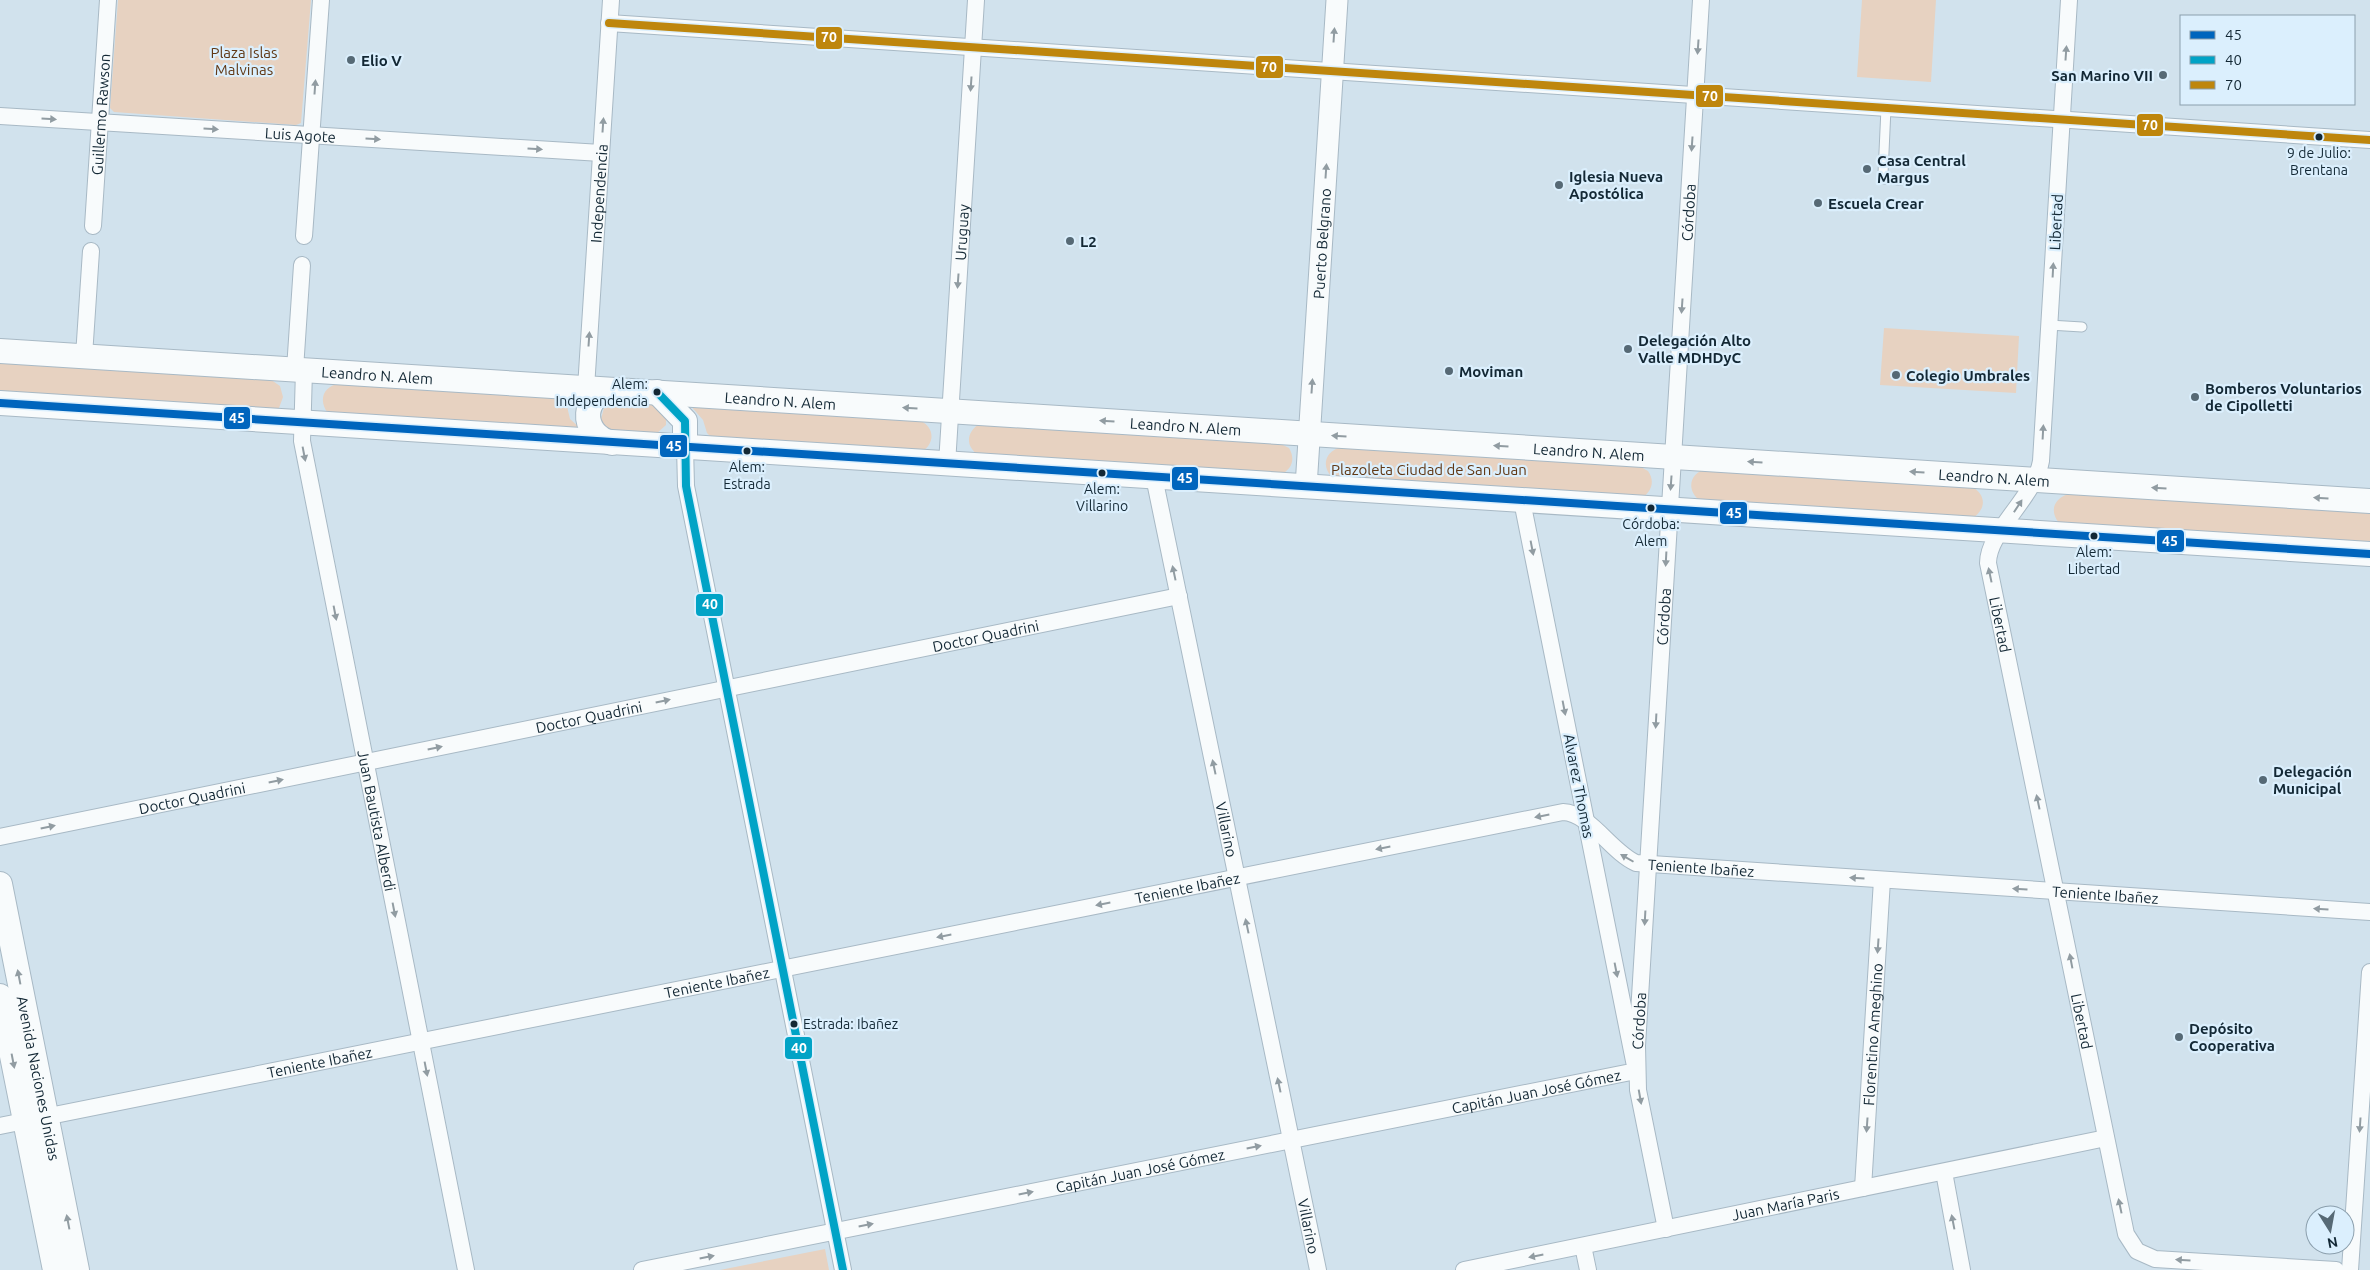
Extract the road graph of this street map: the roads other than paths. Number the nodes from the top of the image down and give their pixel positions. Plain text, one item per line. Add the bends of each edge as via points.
1 (108, 0) edge
2 (321, 0) edge
3 (611, 0) edge
4 (976, 0) edge
5 (1337, 0) edge
6 (1701, 0) edge
7 (2069, 0) edge
8 (610, 23) junction
9 (973, 47) junction
10 (1332, 71) junction
11 (1695, 95) junction
12 (1886, 108) junction
13 (0, 116) edge
14 (2062, 120) junction
15 (100, 122) junction
16 (312, 135) junction
17 (2370, 140) edge
18 (601, 153) junction
19 (1900, 180) dead end
20 (93, 226) dead end
21 (304, 236) dead end
22 (91, 251) dead end
23 (302, 265) dead end
24 (2049, 325) junction
25 (2082, 326) dead end
26 (0, 351) edge
27 (84, 356) junction
28 (300, 370) junction
29 (586, 388) junction
30 (616, 390) junction
31 (657, 392) junction
32 (0, 403) edge
33 (950, 411) junction
34 (302, 423) junction
35 (1309, 434) junction
36 (612, 443) junction
37 (685, 447) junction
38 (1672, 457) junction
39 (947, 464) junction
40 (1154, 477) junction
41 (2035, 480) junction
42 (1306, 487) junction
43 (1522, 500) junction
44 (2370, 501) edge
45 (1669, 510) junction
46 (2001, 532) junction
47 (2370, 554) edge
48 (1178, 596) junction
49 (727, 688) junction
50 (364, 762) junction
51 (1587, 823) junction
52 (0, 837) edge
53 (1648, 864) junction
54 (1237, 877) junction
55 (1882, 880) junction
56 (0, 884) edge
57 (2056, 891) junction
58 (2370, 912) edge
59 (783, 969) junction
60 (2370, 972) edge
61 (0, 996) edge
62 (420, 1042) junction
63 (1636, 1071) junction
64 (36, 1120) junction
65 (0, 1126) edge
66 (2106, 1138) junction
67 (1291, 1140) junction
68 (1944, 1172) junction
69 (1863, 1188) junction
70 (1666, 1229) junction
71 (836, 1231) junction
72 (1584, 1246) junction
73 (55, 1270) edge
74 (77, 1270) edge
75 (466, 1270) edge
76 (642, 1270) edge
77 (843, 1270) edge
78 (1318, 1270) edge
79 (1464, 1270) edge
80 (1588, 1270) edge
81 (1962, 1270) edge
82 (2336, 1270) edge
83 (2350, 1270) edge

1 - 15 street, Guillermo Rawson
16 -> 2 street
3 - 8 street, Independencia
4 - 9 street, Uruguay
10 -> 5 street, Puerto Belgrano
6 -> 11 street, Córdoba
14 -> 7 street, Libertad
8 - 9 street
18 -> 8 street, Independencia
9 - 10 street
9 -> 33 street, Uruguay
10 - 11 street
35 -> 10 street, Puerto Belgrano
11 - 12 street
11 -> 38 street, Córdoba
12 - 14 street
12 - 19 lane via 1883,174 1885,179
13 -> 15 street, Luis Agote
14 - 17 street
24 -> 14 street, Libertad
15 -> 16 street, Luis Agote
15 - 20 street, Guillermo Rawson
16 -> 18 street, Luis Agote
16 - 21 street
29 -> 18 street, Independencia
22 - 27 street
23 - 28 street, Juan Bautista Alberdi
24 - 25 lane
41 -> 24 street, Libertad via 2042,457
26 - 27 main road, Leandro N. Alem
27 - 28 main road, Leandro N. Alem
28 - 29 main road, Leandro N. Alem
28 - 34 street, Juan Bautista Alberdi
29 - 30 main road, Leandro N. Alem
30 - 31 main road, Leandro N. Alem
30 - 36 main road via 597,396 588,414 594,434
33 -> 31 main road, Leandro N. Alem
31 - 37 main road via 685,421
32 - 34 main road
35 -> 33 main road, Leandro N. Alem
33 - 39 street, Uruguay
34 - 36 main road
34 -> 50 street, Juan Bautista Alberdi via 303,446
38 -> 35 main road, Leandro N. Alem
35 - 42 street, Puerto Belgrano
36 - 37 main road
37 - 39 main road
37 - 49 street via 686,486
41 -> 38 main road, Leandro N. Alem
38 -> 45 street, Córdoba
39 - 40 main road
40 - 42 main road
48 -> 40 street, Villarino
44 -> 41 main road, Leandro N. Alem
46 -> 41 street, Libertad
42 - 43 main road
43 - 45 main road
43 -> 51 street, Alvarez Thomas
45 - 46 main road
45 -> 53 street, Córdoba
46 - 47 main road
57 -> 46 street, Libertad via 1989,567 1989,553
48 - 49 street, Doctor Quadrini
54 -> 48 street, Villarino
50 -> 49 street, Doctor Quadrini
49 - 59 street
52 -> 50 street, Doctor Quadrini
50 -> 62 street, Juan Bautista Alberdi
53 -> 51 street, Teniente Ibañez via 1627,859
51 -> 54 street, Teniente Ibañez via 1576,814 1557,813
51 -> 63 street, Alvarez Thomas
55 -> 53 street, Teniente Ibañez
53 -> 63 street, Córdoba
54 -> 59 street, Teniente Ibañez
67 -> 54 street, Villarino
57 -> 55 street, Teniente Ibañez
55 -> 69 street, Florentino Ameghino
64 -> 56 main road, Avenida Naciones Unidas
58 -> 57 street, Teniente Ibañez
66 -> 57 street, Libertad
59 - 62 street, Teniente Ibañez
59 - 71 street
60 -> 83 street
61 -> 64 main road, Avenida Naciones Unidas
62 - 64 street, Teniente Ibañez
62 -> 75 street, Juan Bautista Alberdi
63 - 67 street, Capitán Juan José Gómez
63 -> 70 street, Córdoba
64 - 65 street, Teniente Ibañez
64 - 73 main road, Avenida Naciones Unidas
74 -> 64 main road, Avenida Naciones Unidas
66 - 68 street, Juan María Paris
82 -> 66 street, Libertad via 2155,1258 2137,1251 2126,1234
71 -> 67 street, Capitán Juan José Gómez
67 - 78 street, Villarino
68 - 69 street, Juan María Paris
81 -> 68 street
69 - 70 street, Juan María Paris
70 - 72 street, Juan María Paris
76 -> 71 street, Capitán Juan José Gómez
71 - 77 street
72 -> 79 street, Juan María Paris
72 - 80 street

